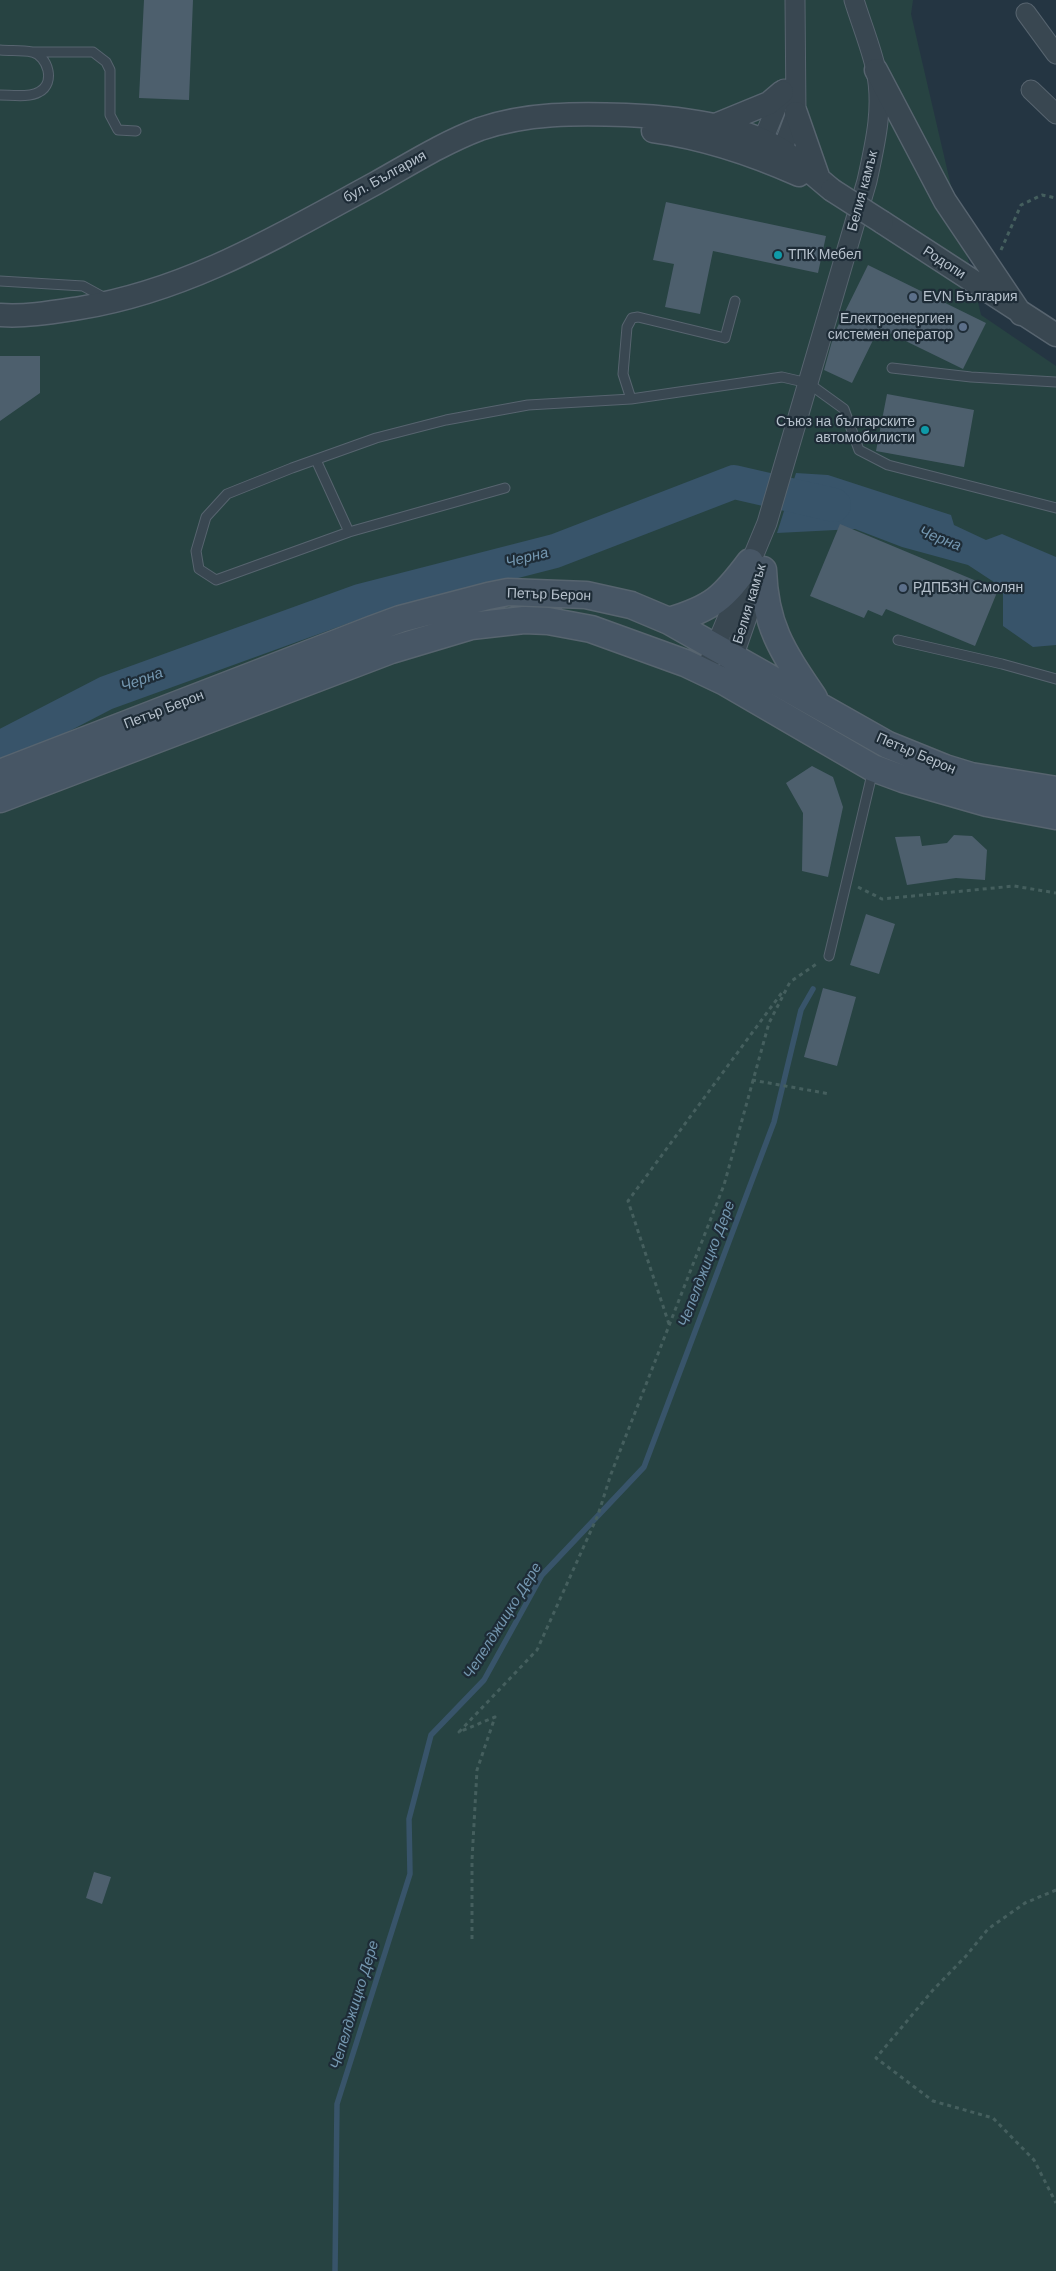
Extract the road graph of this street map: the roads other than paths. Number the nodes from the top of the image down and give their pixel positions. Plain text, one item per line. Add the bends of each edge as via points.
1 (796, 0) edge
2 (854, 0) edge
3 (1026, 13) dead end
4 (3, 52) edge
5 (32, 52) junction
6 (1056, 54) edge
7 (796, 66) junction
8 (876, 70) junction
9 (1030, 90) dead end
10 (782, 92) junction
11 (0, 95) edge
12 (796, 113) junction
13 (1056, 114) edge
14 (713, 126) junction
15 (136, 131) dead end
16 (769, 153) junction
17 (826, 185) junction
18 (0, 281) edge
19 (736, 301) dead end
20 (114, 303) junction
21 (1021, 314) junction
22 (0, 315) edge
23 (0, 326) edge
24 (1056, 335) edge
25 (892, 368) dead end
26 (1056, 382) edge
27 (808, 383) junction
28 (631, 399) junction
29 (316, 460) junction
30 (505, 488) dead end
31 (1056, 508) edge
32 (349, 532) junction
33 (756, 566) junction
34 (669, 621) junction
35 (898, 640) dead end
36 (724, 652) junction
37 (715, 677) junction
38 (1056, 679) edge
39 (817, 703) junction
40 (873, 768) junction
41 (0, 773) edge
42 (1056, 790) edge
43 (0, 799) edge
44 (1056, 816) edge
45 (829, 956) road end

1 - 7 street
2 - 8 street, Белия камък
3 - 6 street
4 - 5 lane
5 - 11 lane via 43,58 48,69 46,85 39,92
5 - 15 lane via 93,52 106,62 110,70 110,115 118,130
7 - 10 street
7 - 12 street
8 - 21 street via 945,201
8 - 27 street, Белия камък via 880,110 875,147
9 - 13 street
10 - 14 street via 769,103
10 - 16 street
12 - 16 street
12 - 17 street
14 - 16 street, бул. България via 744,134
14 - 20 street, бул. България via 674,119 595,114 554,115 481,129 443,146 260,246 161,290
16 - 17 street, Родопи
16 - 23 street, бул. България via 635,128 554,128 515,134 479,144 447,159 202,288 140,310 30,326
17 - 21 street, Родопи, bridge
18 - 20 lane via 83,286
19 - 28 lane via 725,338 632,318 627,326 623,374
20 - 22 street, бул. България via 54,312
21 - 24 street, Родопи
25 - 26 lane
27 - 28 lane via 782,377
27 - 31 lane via 844,410 859,450 888,465
27 - 33 street, Белия камък
28 - 29 lane via 528,406 446,420 376,438
29 - 32 lane
29 - 32 lane via 227,494 206,517 196,551 199,569 216,580
30 - 32 lane
33 - 34 main road via 717,602
33 - 36 street, Белия камък
33 - 39 main road via 772,627 782,649
34 - 36 main road, Петър Берон
34 - 41 main road, Петър Берон via 631,605 586,595 508,592 488,596 400,619
35 - 38 lane
36 - 37 street, Белия камък
36 - 39 main road, Петър Берон
37 - 40 main road, Петър Берон
37 - 43 main road, Петър Берон via 630,642 571,625 524,620 471,626 391,650
39 - 42 main road, Петър Берон via 888,745 945,768 996,782
40 - 44 main road, Петър Берон via 958,796
40 - 45 lane

